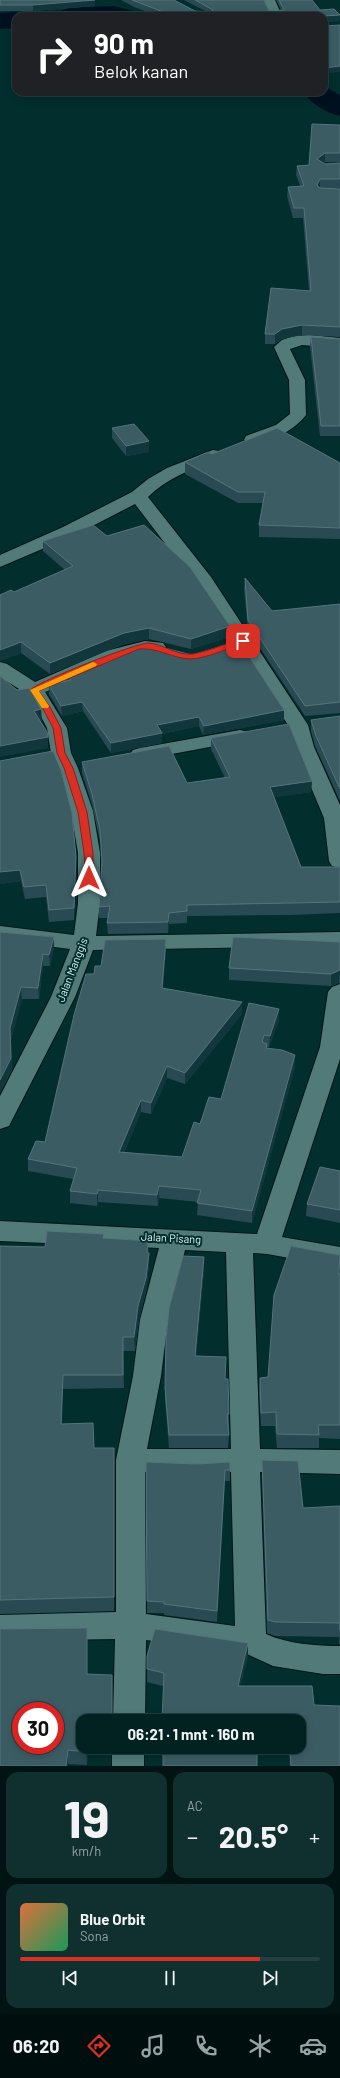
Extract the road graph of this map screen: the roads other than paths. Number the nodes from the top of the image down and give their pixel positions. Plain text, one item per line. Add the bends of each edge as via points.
1 (269, 0) edge
2 (274, 12) edge
3 (340, 343) edge
4 (138, 496) junction
5 (0, 562) edge
6 (172, 653) edge
7 (0, 668) edge
8 (34, 690) junction
9 (319, 722) edge
10 (298, 725) junction
11 (122, 758) edge
12 (340, 861) edge
13 (0, 933) edge
14 (340, 939) edge
15 (84, 943) junction
16 (340, 992) edge
17 (0, 1120) edge
18 (0, 1231) edge
19 (174, 1239) junction
20 (239, 1242) junction
21 (267, 1244) junction
22 (340, 1257) edge
23 (130, 1460) junction
24 (246, 1460) junction
25 (340, 1462) edge
26 (131, 1625) junction
27 (0, 1628) edge
28 (251, 1641) junction
29 (340, 1660) edge
30 (129, 1714) edge
31 (128, 1754) edge
32 (128, 1766) edge

1 - 2 street
3 - 4 street via 295,341 282,347 299,388 298,414 282,429 169,474 144,489
4 - 5 street
4 - 10 street via 204,582 235,643
6 - 8 street via 149,646 139,646
7 - 8 street, Jalan Manggis
8 - 15 street, Jalan Manggis via 57,728 82,812 89,853 89,903
9 - 10 street
10 - 11 street
10 - 12 street via 304,747 335,818
13 - 15 street
14 - 15 street
15 - 17 street, Jalan Manggis via 63,998
16 - 21 street via 332,1047
18 - 19 street, Jalan Pisang
19 - 20 street, Jalan Pisang
19 - 23 street via 154,1320 147,1376
20 - 21 street, Jalan Pisang
20 - 24 street
21 - 22 street, Jalan Pisang
23 - 24 street
23 - 26 street
24 - 25 street
24 - 28 street
26 - 27 street
26 - 28 street
26 - 30 street
28 - 29 street via 273,1652 323,1660
31 - 32 street

